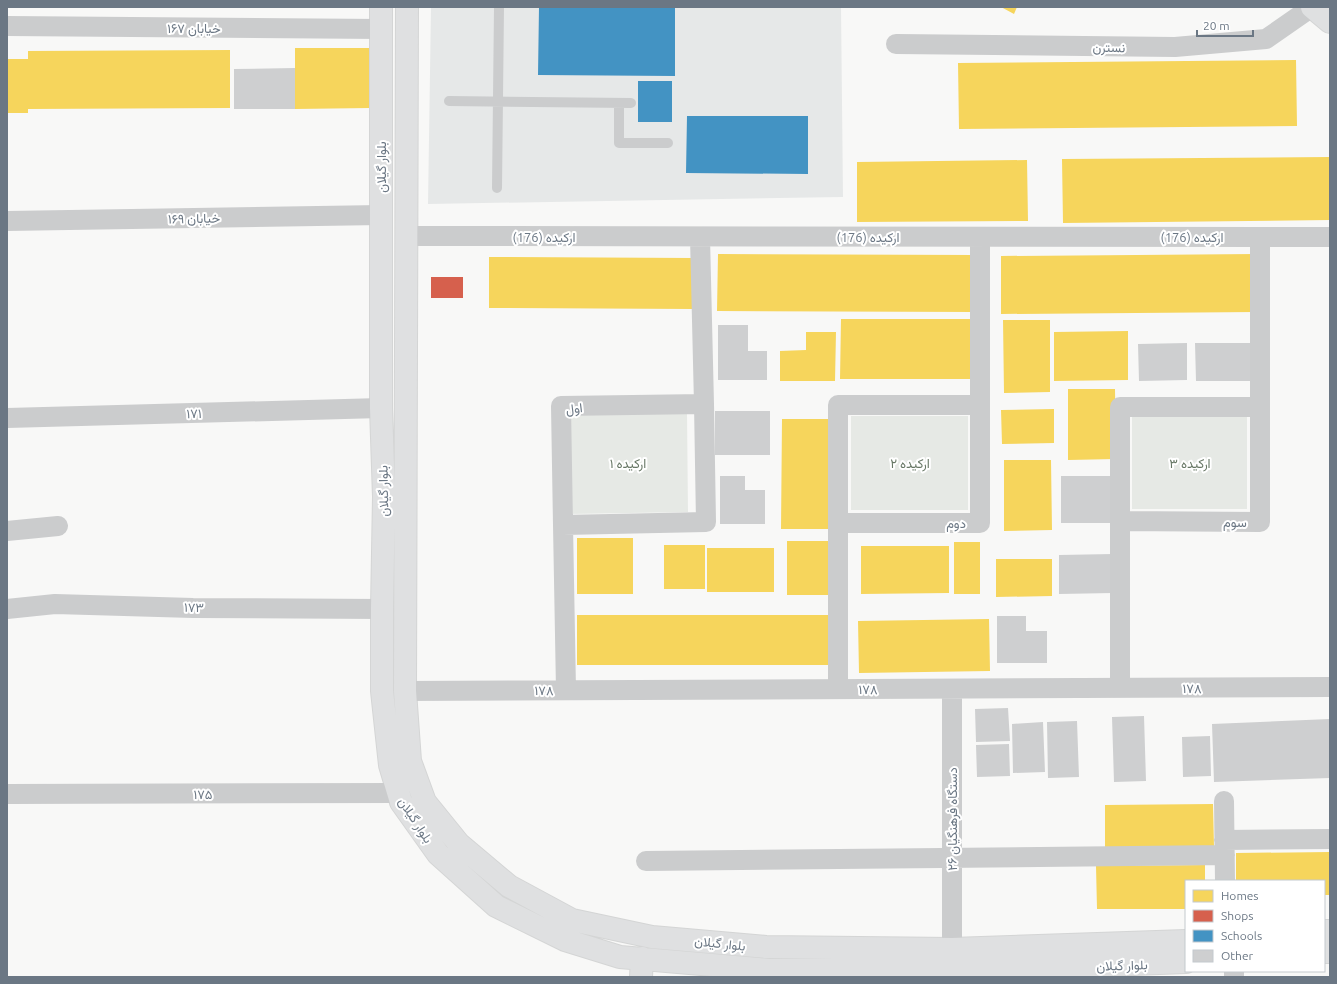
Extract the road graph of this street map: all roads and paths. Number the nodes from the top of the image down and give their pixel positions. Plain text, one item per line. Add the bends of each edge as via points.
1 (381, 7) edge
2 (407, 7) edge
3 (499, 7) edge
4 (1312, 7) edge
5 (1330, 22) edge
6 (7, 26) edge
7 (381, 29) junction
8 (896, 44) dead end
9 (449, 101) dead end
10 (498, 102) junction
11 (619, 103) junction
12 (631, 103) dead end
13 (668, 143) dead end
14 (498, 188) dead end
15 (381, 215) junction
16 (7, 221) edge
17 (406, 236) junction
18 (700, 237) junction
19 (980, 237) junction
20 (1260, 237) junction
21 (1330, 237) edge
22 (704, 404) junction
23 (980, 405) junction
24 (1260, 407) junction
25 (381, 408) junction
26 (7, 418) edge
27 (1120, 522) junction
28 (838, 523) junction
29 (563, 525) junction
30 (58, 526) dead end
31 (7, 531) edge
32 (7, 609) edge
33 (382, 609) junction
34 (1330, 687) edge
35 (1120, 688) junction
36 (838, 689) junction
37 (952, 689) junction
38 (566, 690) junction
39 (405, 691) junction
40 (398, 793) junction
41 (7, 794) edge
42 (1224, 801) dead end
43 (1330, 839) edge
44 (1224, 848) junction
45 (952, 858) junction
46 (646, 861) dead end
47 (1225, 880) edge
48 (1185, 941) edge
49 (953, 959) junction
50 (1185, 962) edge
51 (642, 968) edge

1 - 7 main road, بلوار گیلان
2 - 17 main road, بلوار گیلان
3 - 10 lane
4 - 5 main road
4 - 8 street, نسترن via 1266,39 1175,47
6 - 7 street, خیابان ۱۶۷
7 - 15 main road, بلوار گیلان
9 - 10 lane
10 - 11 lane
10 - 14 lane
11 - 12 lane
11 - 13 lane via 618,143
15 - 16 street, خیابان ۱۶۹
15 - 25 main road, بلوار گیلان
17 - 18 street, ارکیده (176)
17 - 39 main road, بلوار گیلان
18 - 19 street, ارکیده (176)
18 - 22 street
19 - 20 street, ارکیده (176)
19 - 23 street, دوم
20 - 21 street, ارکیده (176)
20 - 24 street, سوم
22 - 29 street via 706,522
22 - 29 street, اول via 561,406
23 - 28 street, دوم via 980,523
23 - 28 street via 838,405
24 - 27 street via 1120,408
24 - 27 street, سوم via 1260,522
25 - 26 street, ۱۷۱
25 - 33 main road, بلوار گیلان via 384,497
27 - 35 street
28 - 36 street
29 - 38 street, اول
30 - 31 street
32 - 33 street, ۱۷۳ via 55,604
33 - 40 main road, بلوار گیلان via 382,691 390,765
34 - 35 street, ۱۷۸
35 - 37 street, ۱۷۸
36 - 37 street, ۱۷۸
36 - 38 street, ۱۷۸
37 - 45 street, ۲۶ دستگاه فرهنگیان
38 - 39 street, ۱۷۸
39 - 49 main road, بلوار گیلان via 410,761 425,802 458,844 509,886 572,920 652,937 766,948
40 - 41 street, ۱۷۵
40 - 51 main road, بلوار گیلان via 401,802 438,854 496,906 565,940 620,956
42 - 44 street
43 - 44 street
44 - 45 street
44 - 47 street
45 - 46 street
45 - 49 street, ۲۶ دستگاه فرهنگیان
48 - 49 main road, بلوار گیلان
49 - 50 main road, بلوار گیلان via 1002,969
49 - 51 main road, بلوار گیلان via 769,970

